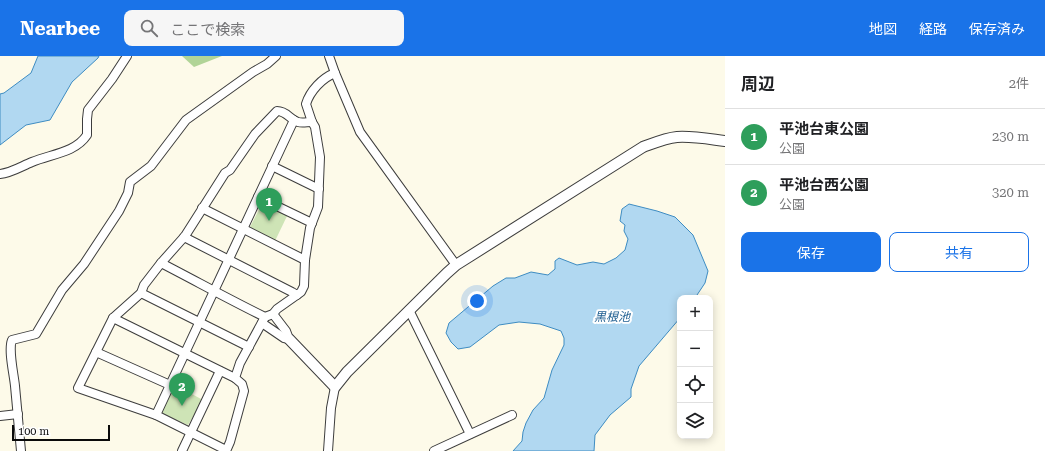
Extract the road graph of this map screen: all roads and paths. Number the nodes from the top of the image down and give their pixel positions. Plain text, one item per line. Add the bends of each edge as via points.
1 (127, 56) edge
2 (276, 56) edge
3 (329, 56) edge
4 (335, 73) junction
5 (294, 120) junction
6 (312, 122) junction
7 (725, 141) edge
8 (272, 166) junction
9 (0, 174) edge
10 (319, 189) junction
11 (258, 197) junction
12 (202, 208) junction
13 (312, 222) junction
14 (243, 228) junction
15 (184, 237) junction
16 (228, 260) junction
17 (305, 260) junction
18 (161, 263) junction
19 (456, 265) junction
20 (214, 290) junction
21 (141, 293) junction
22 (297, 295) junction
23 (409, 310) junction
24 (113, 318) junction
25 (267, 318) junction
26 (199, 322) junction
27 (289, 339) junction
28 (249, 347) junction
29 (96, 352) junction
30 (185, 353) junction
31 (220, 371) junction
32 (235, 378) junction
33 (170, 385) junction
34 (335, 387) junction
35 (18, 414) junction
36 (156, 415) junction
37 (512, 415) dead end
38 (0, 416) edge
39 (190, 432) junction
40 (470, 434) junction
41 (226, 450) edge
42 (20, 451) edge
43 (182, 451) edge
44 (328, 451) edge
45 (434, 451) edge

1 - 9 street via 88,110 87,134 80,143 60,154
2 - 35 street via 186,120 151,166 130,182 128,193 119,210 84,264 62,290 36,334 12,340 10,344
3 - 4 street
4 - 6 street via 313,89 306,101
4 - 19 street via 360,132
5 - 6 street
5 - 8 street
5 - 12 street via 282,111 276,111 225,173
6 - 10 street via 320,157
7 - 19 street via 676,137 643,147
8 - 10 street
8 - 11 street
10 - 13 street via 318,208
11 - 13 street
11 - 14 street
12 - 14 street
12 - 15 street
13 - 17 street
14 - 16 street
14 - 17 street
15 - 16 street
15 - 18 street
16 - 20 street
16 - 22 street
17 - 22 street via 304,286
18 - 20 street
18 - 21 street
19 - 23 street
20 - 25 street
20 - 26 street
21 - 24 street
21 - 26 street
22 - 25 street
23 - 34 street
23 - 40 street
24 - 29 street
24 - 30 street
25 - 27 street via 284,338
25 - 27 street via 286,331
25 - 28 street
26 - 28 street
26 - 30 street
27 - 34 street
28 - 32 street
29 - 33 street
29 - 36 street via 78,388
30 - 31 street
30 - 33 street
31 - 32 street
31 - 39 street
32 - 41 street via 242,384 244,391
33 - 36 street
34 - 44 street
35 - 38 street
35 - 42 street
36 - 39 street
37 - 40 street
39 - 41 street
39 - 43 street
40 - 45 street

